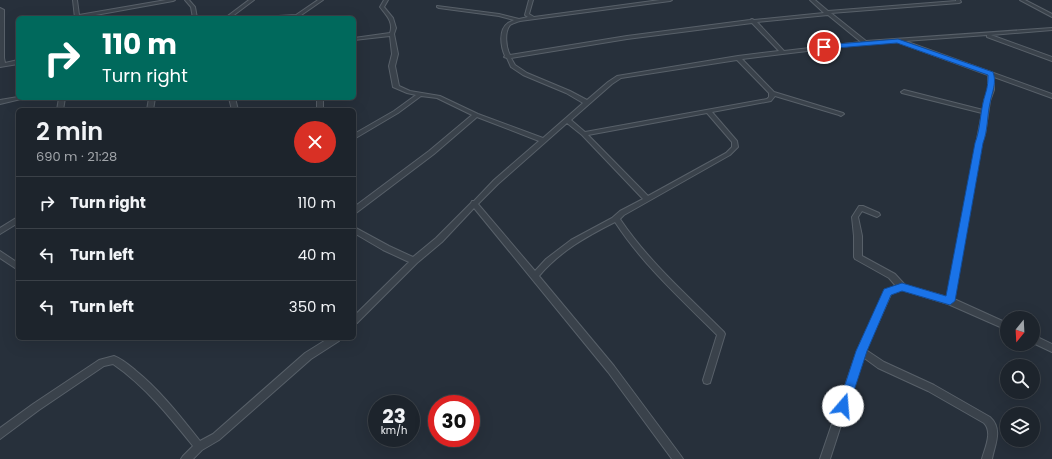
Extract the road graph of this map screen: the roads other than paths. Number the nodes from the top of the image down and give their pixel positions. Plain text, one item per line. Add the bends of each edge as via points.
1 (76, 0) edge
2 (173, 0) edge
3 (187, 0) edge
4 (252, 0) edge
5 (321, 0) edge
6 (386, 0) edge
7 (531, 0) edge
8 (670, 0) edge
9 (812, 0) edge
10 (958, 0) edge
11 (1022, 0) edge
12 (439, 7) dead end
13 (0, 9) edge
14 (827, 13) junction
15 (77, 16) edge
16 (88, 16) edge
17 (195, 16) edge
18 (229, 16) edge
19 (297, 16) edge
20 (1052, 16) edge
21 (533, 18) junction
22 (519, 20) junction
23 (752, 20) junction
24 (1052, 29) edge
25 (1, 32) edge
26 (392, 34) junction
27 (987, 35) junction
28 (356, 39) edge
29 (898, 41) junction
30 (865, 43) junction
31 (782, 52) junction
32 (507, 58) junction
33 (738, 58) junction
34 (1052, 59) edge
35 (16, 62) edge
36 (2, 65) edge
37 (991, 74) junction
38 (409, 92) junction
39 (904, 92) dead end
40 (772, 93) junction
41 (420, 94) junction
42 (1052, 96) edge
43 (16, 99) edge
44 (412, 101) junction
45 (0, 102) edge
46 (587, 103) junction
47 (709, 112) junction
48 (985, 112) junction
49 (841, 114) dead end
50 (476, 115) junction
51 (567, 120) junction
52 (584, 134) junction
53 (356, 136) edge
54 (542, 140) junction
55 (647, 199) junction
56 (474, 203) junction
57 (356, 209) edge
58 (877, 215) dead end
59 (616, 219) junction
60 (16, 221) edge
61 (0, 231) edge
62 (356, 231) edge
63 (0, 254) edge
64 (414, 261) junction
65 (16, 266) edge
66 (535, 276) junction
67 (902, 287) junction
68 (950, 301) junction
69 (356, 319) edge
70 (1000, 324) edge
71 (333, 340) edge
72 (1040, 342) edge
73 (1052, 348) edge
74 (861, 351) junction
75 (707, 380) dead end
76 (0, 434) edge
77 (193, 455) edge
78 (678, 459) edge
79 (825, 459) edge
80 (987, 459) edge

1 - 15 street
2 - 16 street
3 - 17 street via 193,7
4 - 18 street
5 - 19 street
6 - 26 street via 382,7 391,18 394,28
7 - 21 street via 527,15
8 - 21 street
9 - 14 street
10 - 14 street via 959,2
11 - 20 street
12 - 22 street
13 - 25 street
14 - 23 street
14 - 30 street
21 - 22 street
22 - 32 street via 509,24 504,32
23 - 31 street
23 - 32 street via 645,34
24 - 27 street
25 - 36 street
26 - 28 street
26 - 38 street via 395,54 392,66 396,87
27 - 29 street
27 - 34 street
29 - 30 street
29 - 37 street
30 - 31 street
31 - 33 street
32 - 46 street via 525,74
33 - 40 street
33 - 46 street via 619,77
35 - 36 street
37 - 42 street
37 - 48 street via 991,90
38 - 41 street
38 - 44 street
39 - 48 street
40 - 47 street via 769,100
40 - 49 street
41 - 44 street
41 - 50 street via 438,97
43 - 45 street
44 - 53 street
46 - 51 street
47 - 52 street
47 - 55 street via 735,142 735,147 728,154
48 - 68 street
50 - 54 street
50 - 57 street via 433,153
51 - 52 street
51 - 54 street
52 - 55 street
54 - 56 street
55 - 59 street
56 - 64 street via 439,240
56 - 66 street
58 - 67 street via 861,208 855,217 858,257 892,276
59 - 66 street via 566,248 542,266
59 - 75 street via 626,235 656,270 721,334
60 - 61 street
62 - 64 street
63 - 65 street
64 - 69 street
66 - 78 street via 611,369
67 - 68 street
67 - 74 street via 888,292
68 - 70 street
71 - 77 street via 290,372 216,438
72 - 73 street
74 - 79 street
74 - 80 street via 881,365 931,388 987,420 992,426 993,434
76 - 77 street via 102,363 114,360 128,369 176,416

